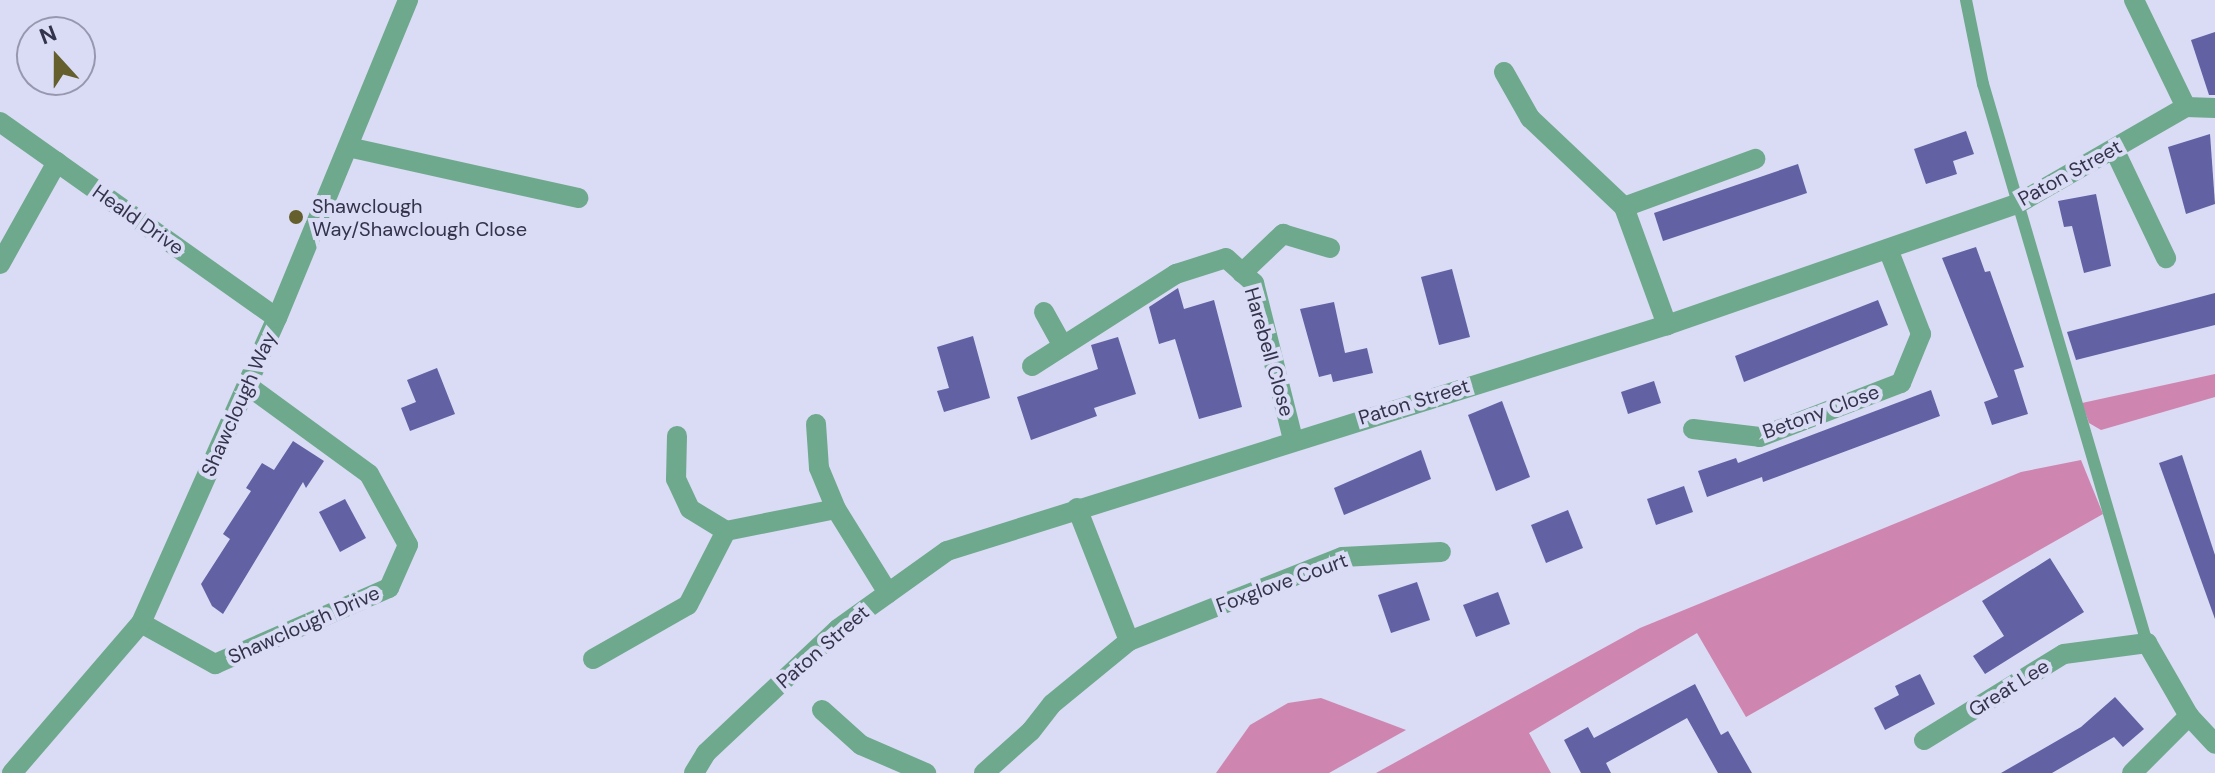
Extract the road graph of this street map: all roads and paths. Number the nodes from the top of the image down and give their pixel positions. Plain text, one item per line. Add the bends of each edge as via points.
1 (408, 0) edge
2 (1966, 0) edge
3 (2134, 0) edge
4 (1504, 72) dead end
5 (2186, 107) junction
6 (2215, 108) edge
7 (0, 122) edge
8 (348, 147) junction
9 (2114, 149) junction
10 (1755, 159) dead end
11 (57, 162) junction
12 (578, 198) dead end
13 (2019, 203) junction
14 (1624, 207) junction
15 (1330, 248) dead end
16 (1888, 249) junction
17 (2166, 258) dead end
18 (0, 264) edge
19 (1242, 273) junction
20 (1044, 312) dead end
21 (277, 318) junction
22 (1667, 325) junction
23 (1063, 346) junction
24 (1032, 366) dead end
25 (247, 385) junction
26 (816, 424) dead end
27 (1693, 429) dead end
28 (677, 436) dead end
29 (1293, 439) junction
30 (1077, 508) junction
31 (836, 509) junction
32 (726, 531) junction
33 (1441, 552) dead end
34 (888, 593) junction
35 (141, 623) junction
36 (1129, 641) junction
37 (2147, 643) junction
38 (593, 659) dead end
39 (822, 710) dead end
40 (2189, 716) junction
41 (1924, 740) dead end
42 (2215, 744) edge
43 (12, 773) edge
44 (694, 773) edge
45 (926, 773) edge
46 (984, 773) edge
47 (2132, 773) edge

1 - 8 street, Shawclough Way
2 - 13 lane via 1983,84
3 - 5 street
4 - 14 street via 1530,118
5 - 6 street
5 - 9 street, Paton Street
7 - 11 street, Heald Drive
8 - 12 street
8 - 21 street, Shawclough Way
9 - 13 street, Paton Street
9 - 17 street
10 - 14 street
11 - 18 street
11 - 21 street, Heald Drive
13 - 16 street, Paton Street
13 - 37 lane
14 - 22 street
15 - 19 street via 1283,234
16 - 22 street, Paton Street
16 - 27 street, Betony Close via 1921,334 1901,383 1760,437
19 - 23 street, Harebell Close via 1226,258 1176,274
19 - 29 street, Harebell Close via 1254,283
20 - 23 street
21 - 25 street, Shawclough Way
22 - 29 street, Paton Street
23 - 24 street, Harebell Close
25 - 35 street, Shawclough Way
25 - 35 street, Shawclough Drive via 369,474 408,545 389,588 215,664
26 - 31 street via 819,468
28 - 32 street via 676,479 690,509
29 - 30 street, Paton Street
30 - 34 street, Paton Street via 947,551
30 - 36 street
31 - 32 street
31 - 34 street
32 - 38 street via 688,605
33 - 36 street, Foxglove Court via 1342,557
34 - 44 street, Paton Street via 827,640 706,753
35 - 43 street, Shawclough Way
36 - 46 street, Foxglove Court via 1052,704
37 - 40 street
37 - 41 street, Great Lee via 2064,654
39 - 45 street via 861,745
40 - 42 street
40 - 47 street

